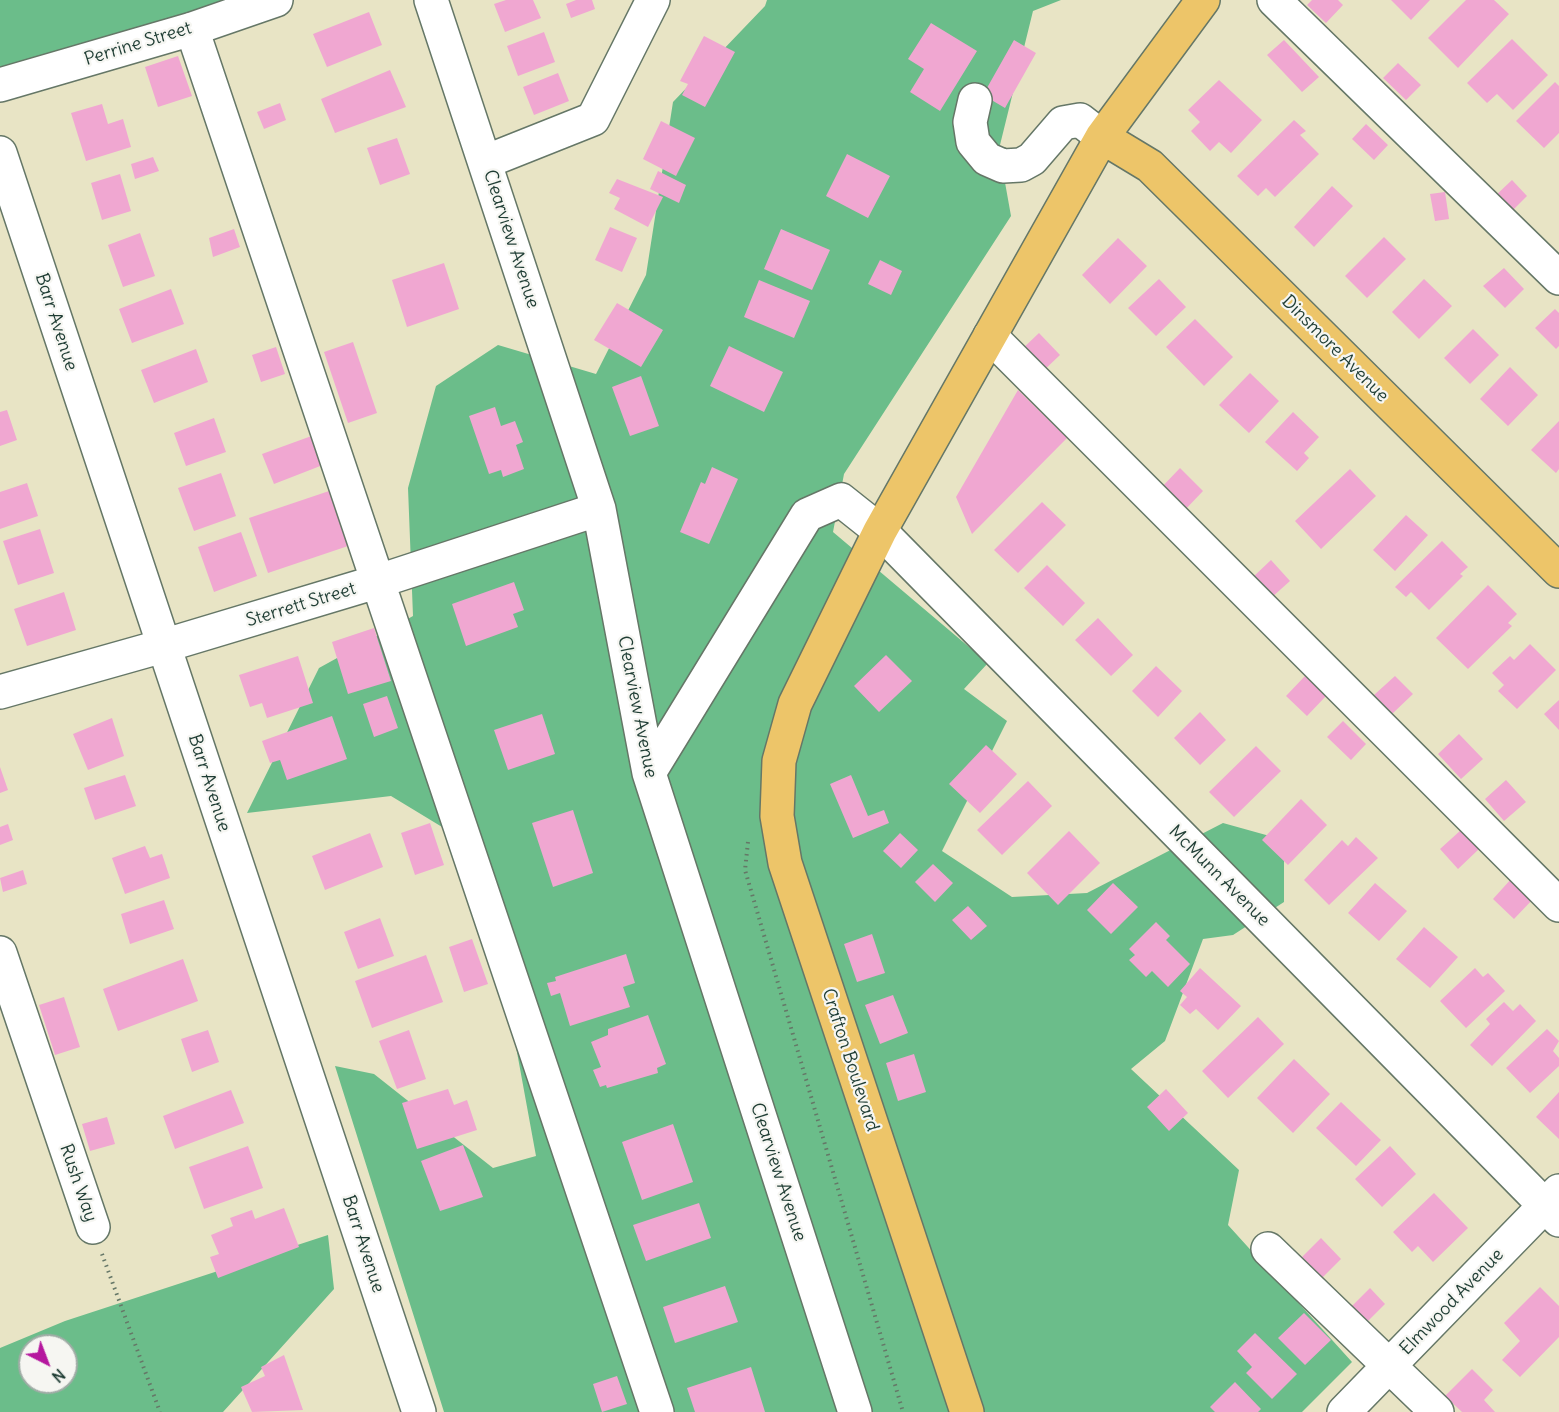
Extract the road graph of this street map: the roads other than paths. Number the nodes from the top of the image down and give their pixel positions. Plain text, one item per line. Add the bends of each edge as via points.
1 (276, 0) edge
2 (431, 0) edge
3 (653, 0) edge
4 (1203, 0) edge
5 (1274, 0) edge
6 (192, 28) junction
7 (0, 85) edge
8 (975, 100) dead end
9 (1102, 137) junction
10 (0, 153) edge
11 (485, 162) junction
12 (1559, 278) edge
13 (990, 336) junction
14 (599, 509) junction
15 (880, 531) junction
16 (1559, 571) edge
17 (376, 582) junction
18 (163, 646) junction
19 (0, 692) edge
20 (649, 773) junction
21 (1559, 905) edge
22 (0, 952) edge
23 (1554, 1206) edge
24 (93, 1227) road end
25 (1268, 1249) dead end
26 (1391, 1365) junction
27 (419, 1412) edge
28 (657, 1412) edge
29 (855, 1412) edge
30 (967, 1412) edge
31 (1344, 1412) edge
32 (1437, 1412) edge

1 - 6 street, Perrine Street
2 - 11 street, Clearview Avenue
3 - 11 street via 593,119
4 - 9 main road, Crafton Boulevard
5 - 12 street
6 - 7 street, Perrine Street
6 - 17 street
8 - 9 street via 970,122 973,142 987,159 1003,166 1021,165 1032,159 1063,123 1080,120
9 - 13 main road, Crafton Boulevard
9 - 16 main road, Dinsmore Avenue via 1150,166
10 - 18 street, Barr Avenue
11 - 14 street, Clearview Avenue
13 - 15 main road, Crafton Boulevard
13 - 21 street
14 - 17 street, Sterrett Street
14 - 20 street, Clearview Avenue
15 - 20 street via 841,501 807,515
15 - 23 street, McMunn Avenue
15 - 30 main road, Crafton Boulevard via 795,704 779,761 779,838
17 - 18 street, Sterrett Street
17 - 28 street
18 - 19 street, Sterrett Street
18 - 27 street, Barr Avenue
20 - 29 street, Clearview Avenue
22 - 24 street, Rush Way
23 - 26 street, Elmwood Avenue
25 - 26 street
26 - 31 street, Elmwood Avenue
26 - 32 street

